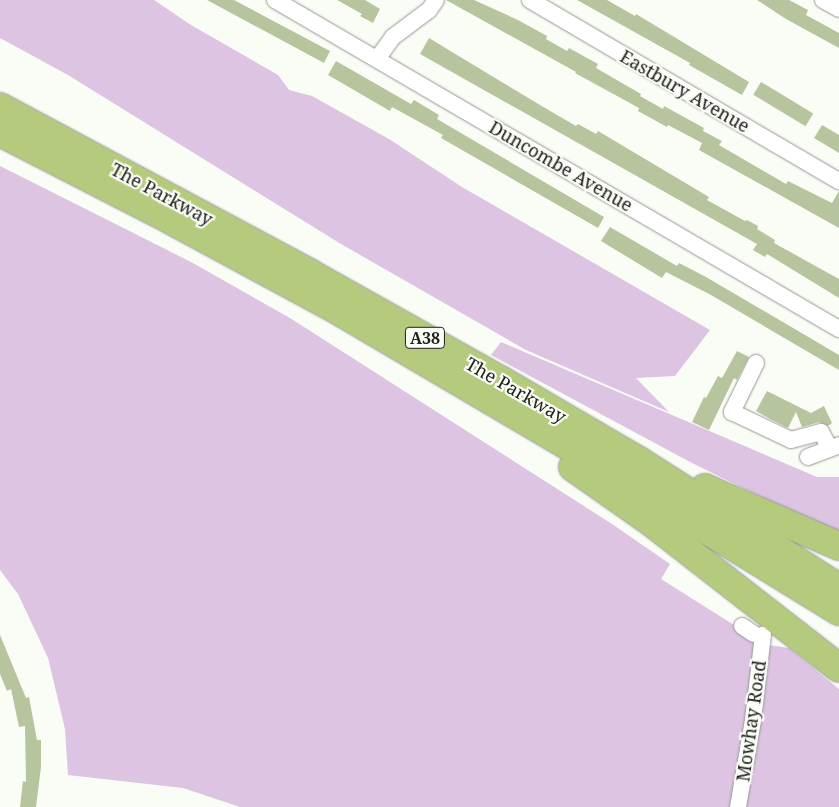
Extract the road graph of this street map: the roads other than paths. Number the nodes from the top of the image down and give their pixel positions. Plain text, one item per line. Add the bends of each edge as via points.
1 (436, 0) edge
2 (530, 0) edge
3 (824, 0) edge
4 (281, 2) edge
5 (839, 9) edge
6 (377, 59) junction
7 (0, 126) edge
8 (839, 181) edge
9 (839, 329) edge
10 (426, 362) junction
11 (756, 363) dead end
12 (834, 447) edge
13 (808, 457) dead end
14 (639, 461) junction
15 (839, 546) edge
16 (839, 588) edge
17 (839, 610) edge
18 (753, 631) dead end
19 (839, 668) edge
20 (738, 807) edge

1 - 6 street via 429,10 393,36
2 - 8 street, Eastbury Avenue
3 - 5 street
4 - 6 street, Duncombe Avenue
6 - 9 street, Duncombe Avenue
7 - 10 highway, The Parkway / A38 via 341,312
7 - 14 highway, The Parkway / A38 via 311,274
10 - 17 highway, The Parkway / A38
10 - 19 highway, A38 via 650,521
11 - 12 street via 732,412 791,440 821,432
12 - 13 street
14 - 15 highway, A38
14 - 16 highway, The Parkway / A38
18 - 20 street, Mowhay Road via 753,720

